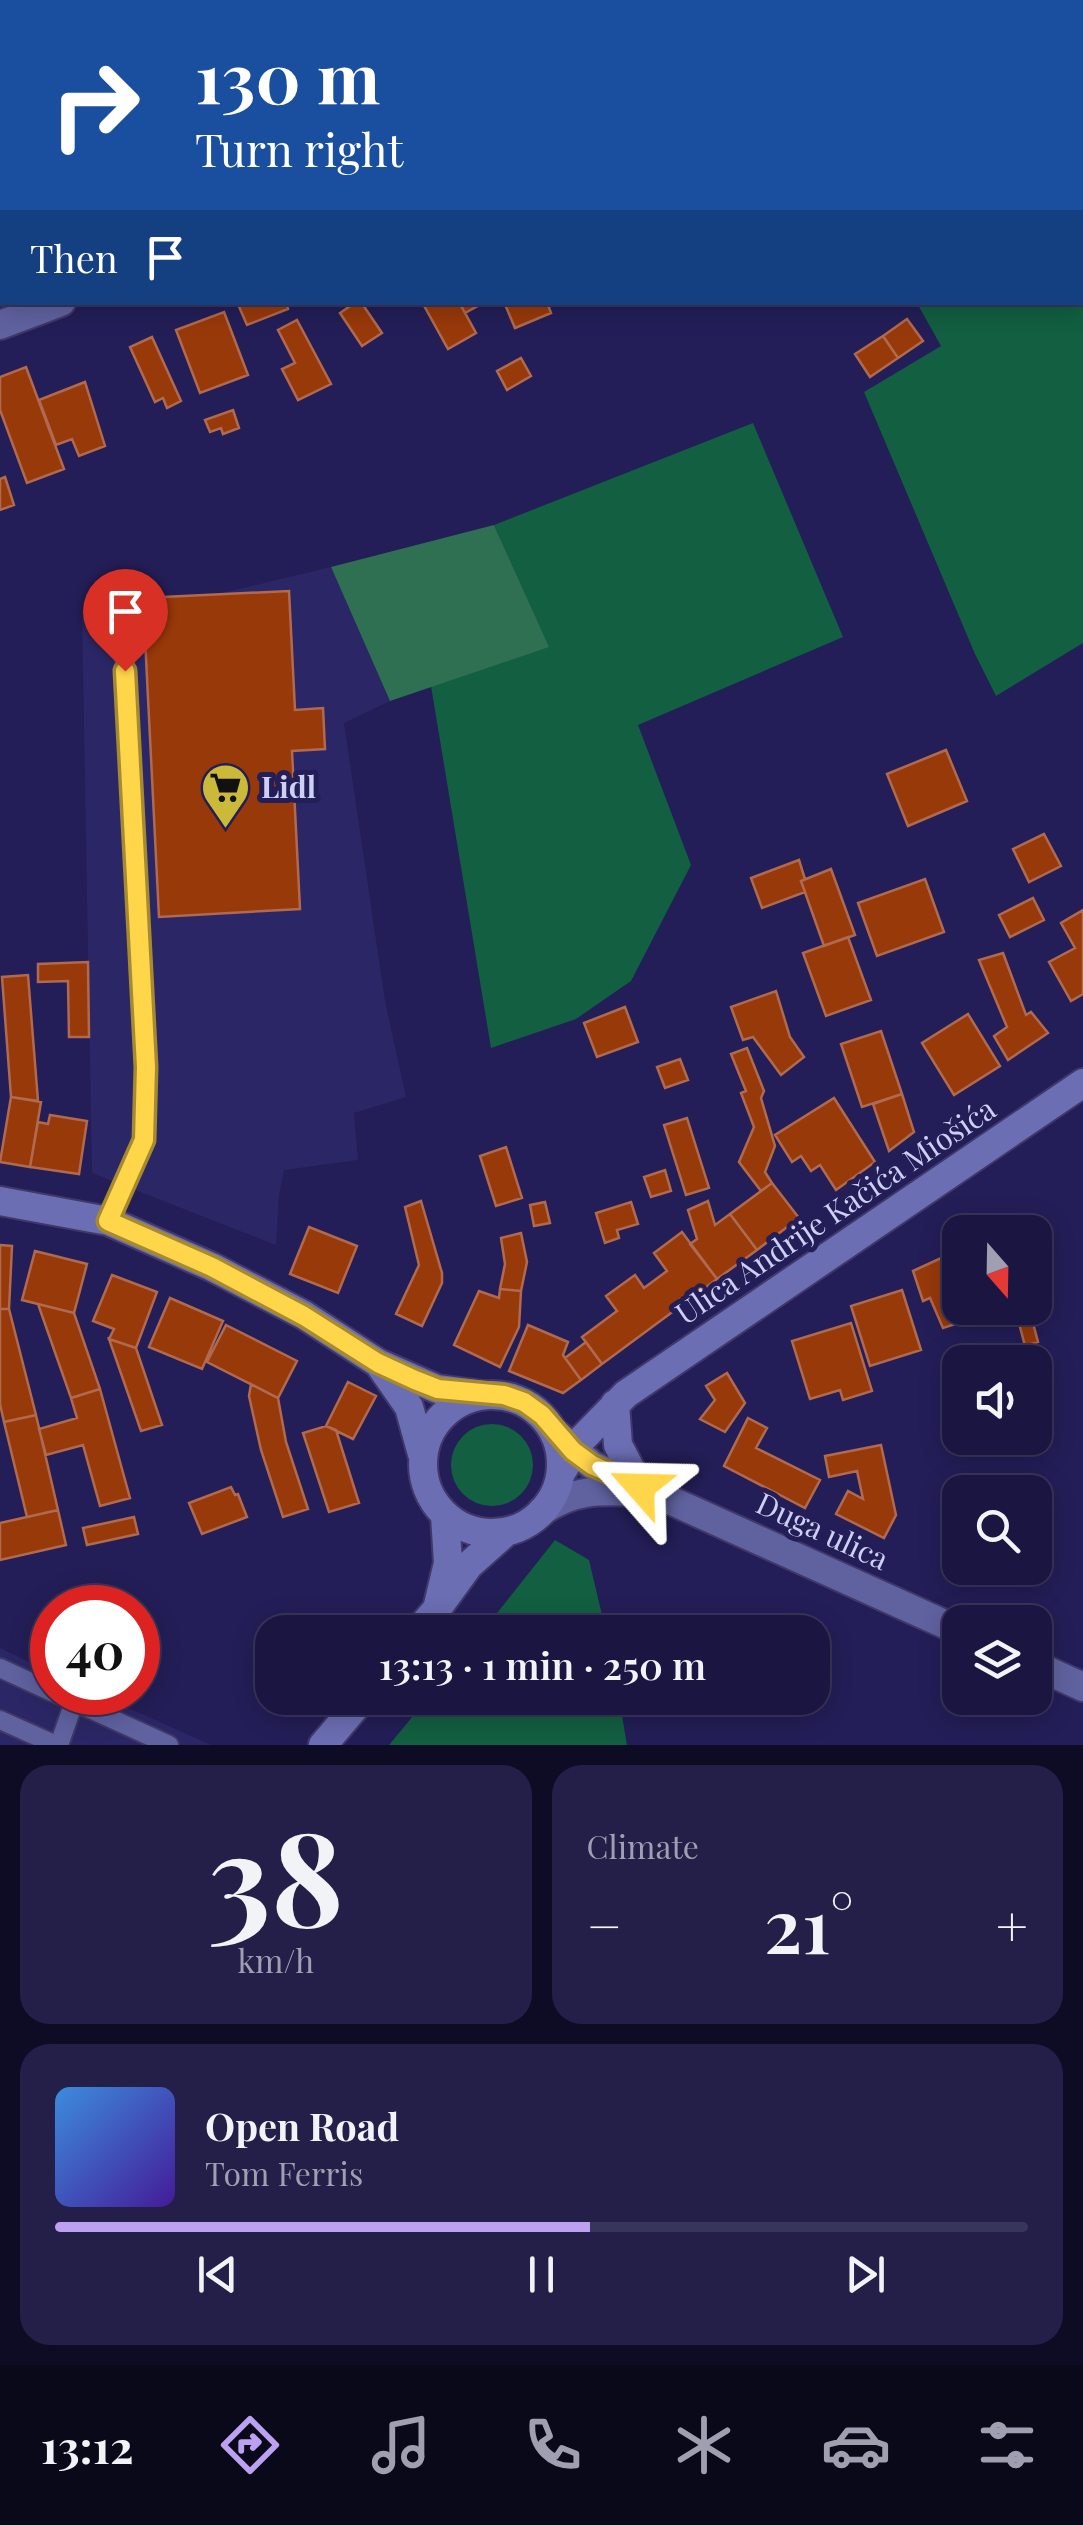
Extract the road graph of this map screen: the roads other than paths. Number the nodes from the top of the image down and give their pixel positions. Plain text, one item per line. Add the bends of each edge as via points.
1 (53, 305) edge
2 (0, 325) edge
3 (122, 633) dead end
4 (1083, 1083) edge
5 (0, 1200) edge
6 (108, 1221) junction
7 (378, 1363) junction
8 (484, 1395) junction
9 (620, 1399) junction
10 (557, 1443) junction
11 (423, 1457) junction
12 (647, 1491) junction
13 (542, 1511) junction
14 (445, 1515) junction
15 (506, 1532) junction
16 (438, 1608) junction
17 (432, 1615) edge
18 (942, 1622) edge
19 (0, 1668) edge
20 (1052, 1673) edge
21 (30, 1682) edge
22 (1083, 1687) edge
23 (69, 1715) edge
24 (103, 1715) edge
25 (348, 1715) edge
26 (0, 1720) edge
27 (57, 1745) edge
28 (169, 1745) edge
29 (323, 1745) edge

1 - 2 street
3 - 6 lane via 146,1067 144,1140
4 - 9 main road, Ulica Andrije Kačića Miošića
5 - 6 main road, Duga ulica
6 - 7 main road, Duga ulica via 288,1307
7 - 8 main road, Duga ulica via 438,1389
7 - 11 main road, Duga ulica via 409,1407
8 - 10 main road, Duga ulica via 524,1402
8 - 11 main road via 442,1415
9 - 10 main road, Ulica Andrije Kačića Miošića
9 - 10 main road, Ulica Andrije Kačića Miošića via 562,1416
9 - 12 main road via 618,1445
10 - 12 street, Duga ulica
10 - 13 main road via 554,1494
11 - 14 main road, Duga ulica via 428,1488
12 - 13 street, Duga ulica via 574,1493
12 - 18 street, Duga ulica
13 - 15 main road, Duga ulica
14 - 15 main road via 484,1533
14 - 16 main road via 448,1563
15 - 16 main road, Duga ulica via 469,1565
16 - 17 main road, Duga ulica
19 - 21 lane
20 - 22 street
23 - 27 lane
24 - 28 lane
25 - 29 main road
26 - 27 lane

